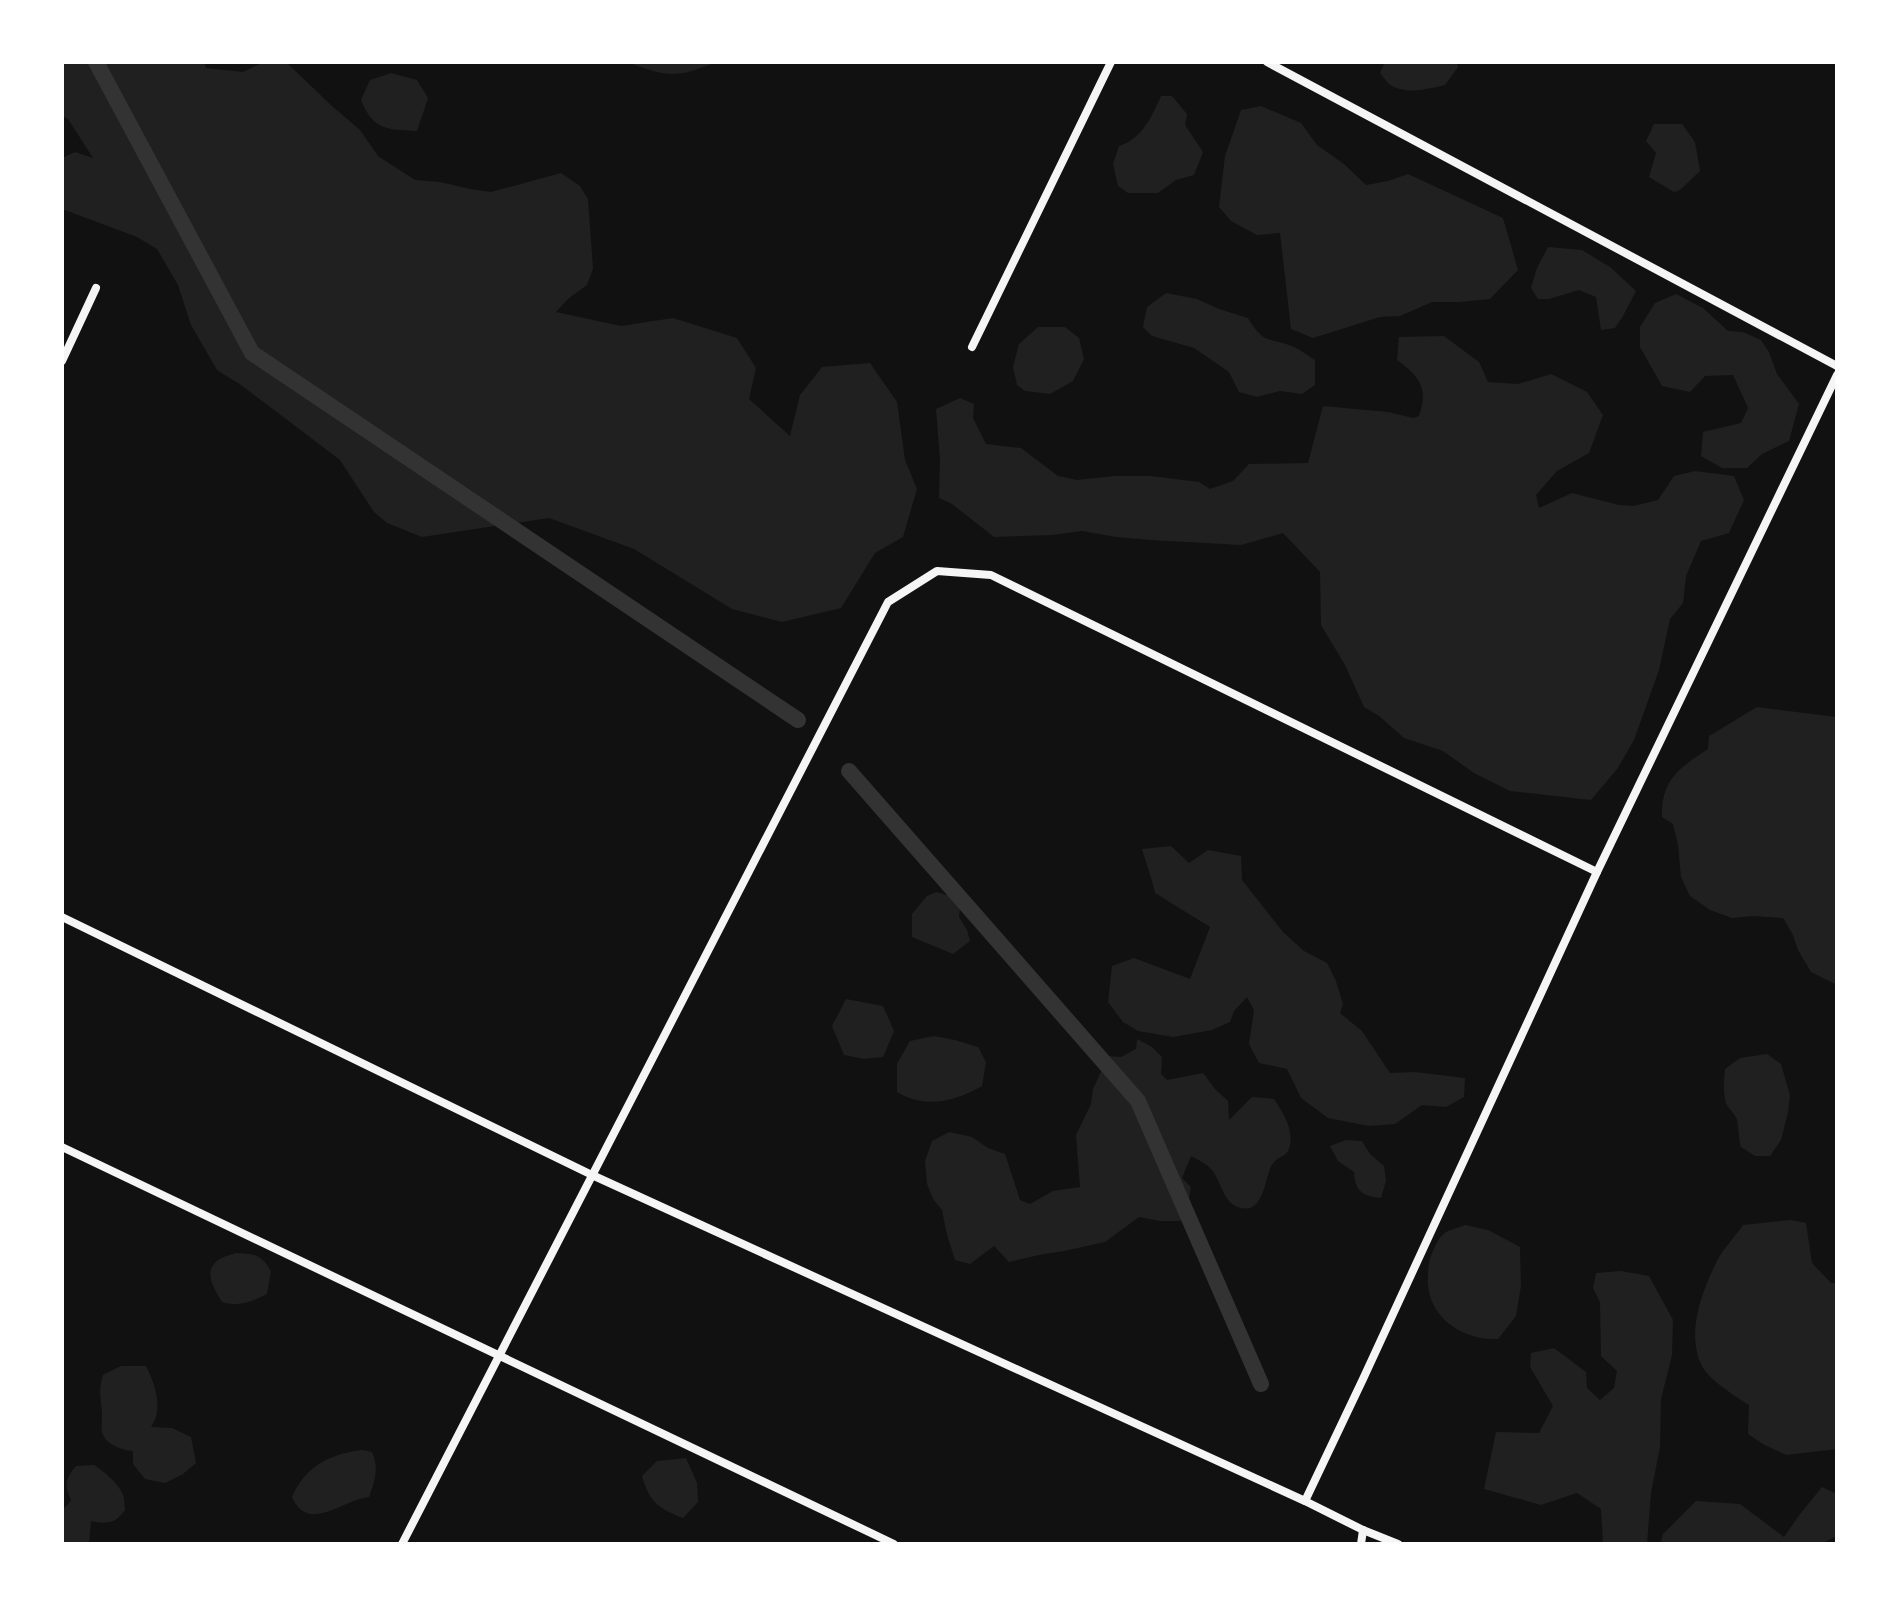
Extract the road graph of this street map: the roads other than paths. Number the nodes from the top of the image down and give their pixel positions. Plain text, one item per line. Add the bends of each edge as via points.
1 (1111, 62) edge
2 (1267, 62) edge
3 (96, 288) dead end
4 (972, 347) dead end
5 (62, 361) edge
6 (1837, 366) edge
7 (1837, 375) edge
8 (1597, 872) junction
9 (62, 917) edge
10 (62, 1147) edge
11 (592, 1175) junction
12 (499, 1355) junction
13 (1305, 1501) junction
14 (1363, 1530) junction
15 (402, 1544) edge
16 (894, 1544) edge
17 (1361, 1544) edge
18 (1398, 1544) edge

1 - 4 street
2 - 6 street
3 - 5 street
7 - 8 street
8 - 11 street via 991,575 937,571 888,602
8 - 13 street
9 - 11 street
10 - 12 street
11 - 12 street
11 - 13 street
12 - 15 street
12 - 16 street
13 - 14 street
14 - 17 street
14 - 18 street

